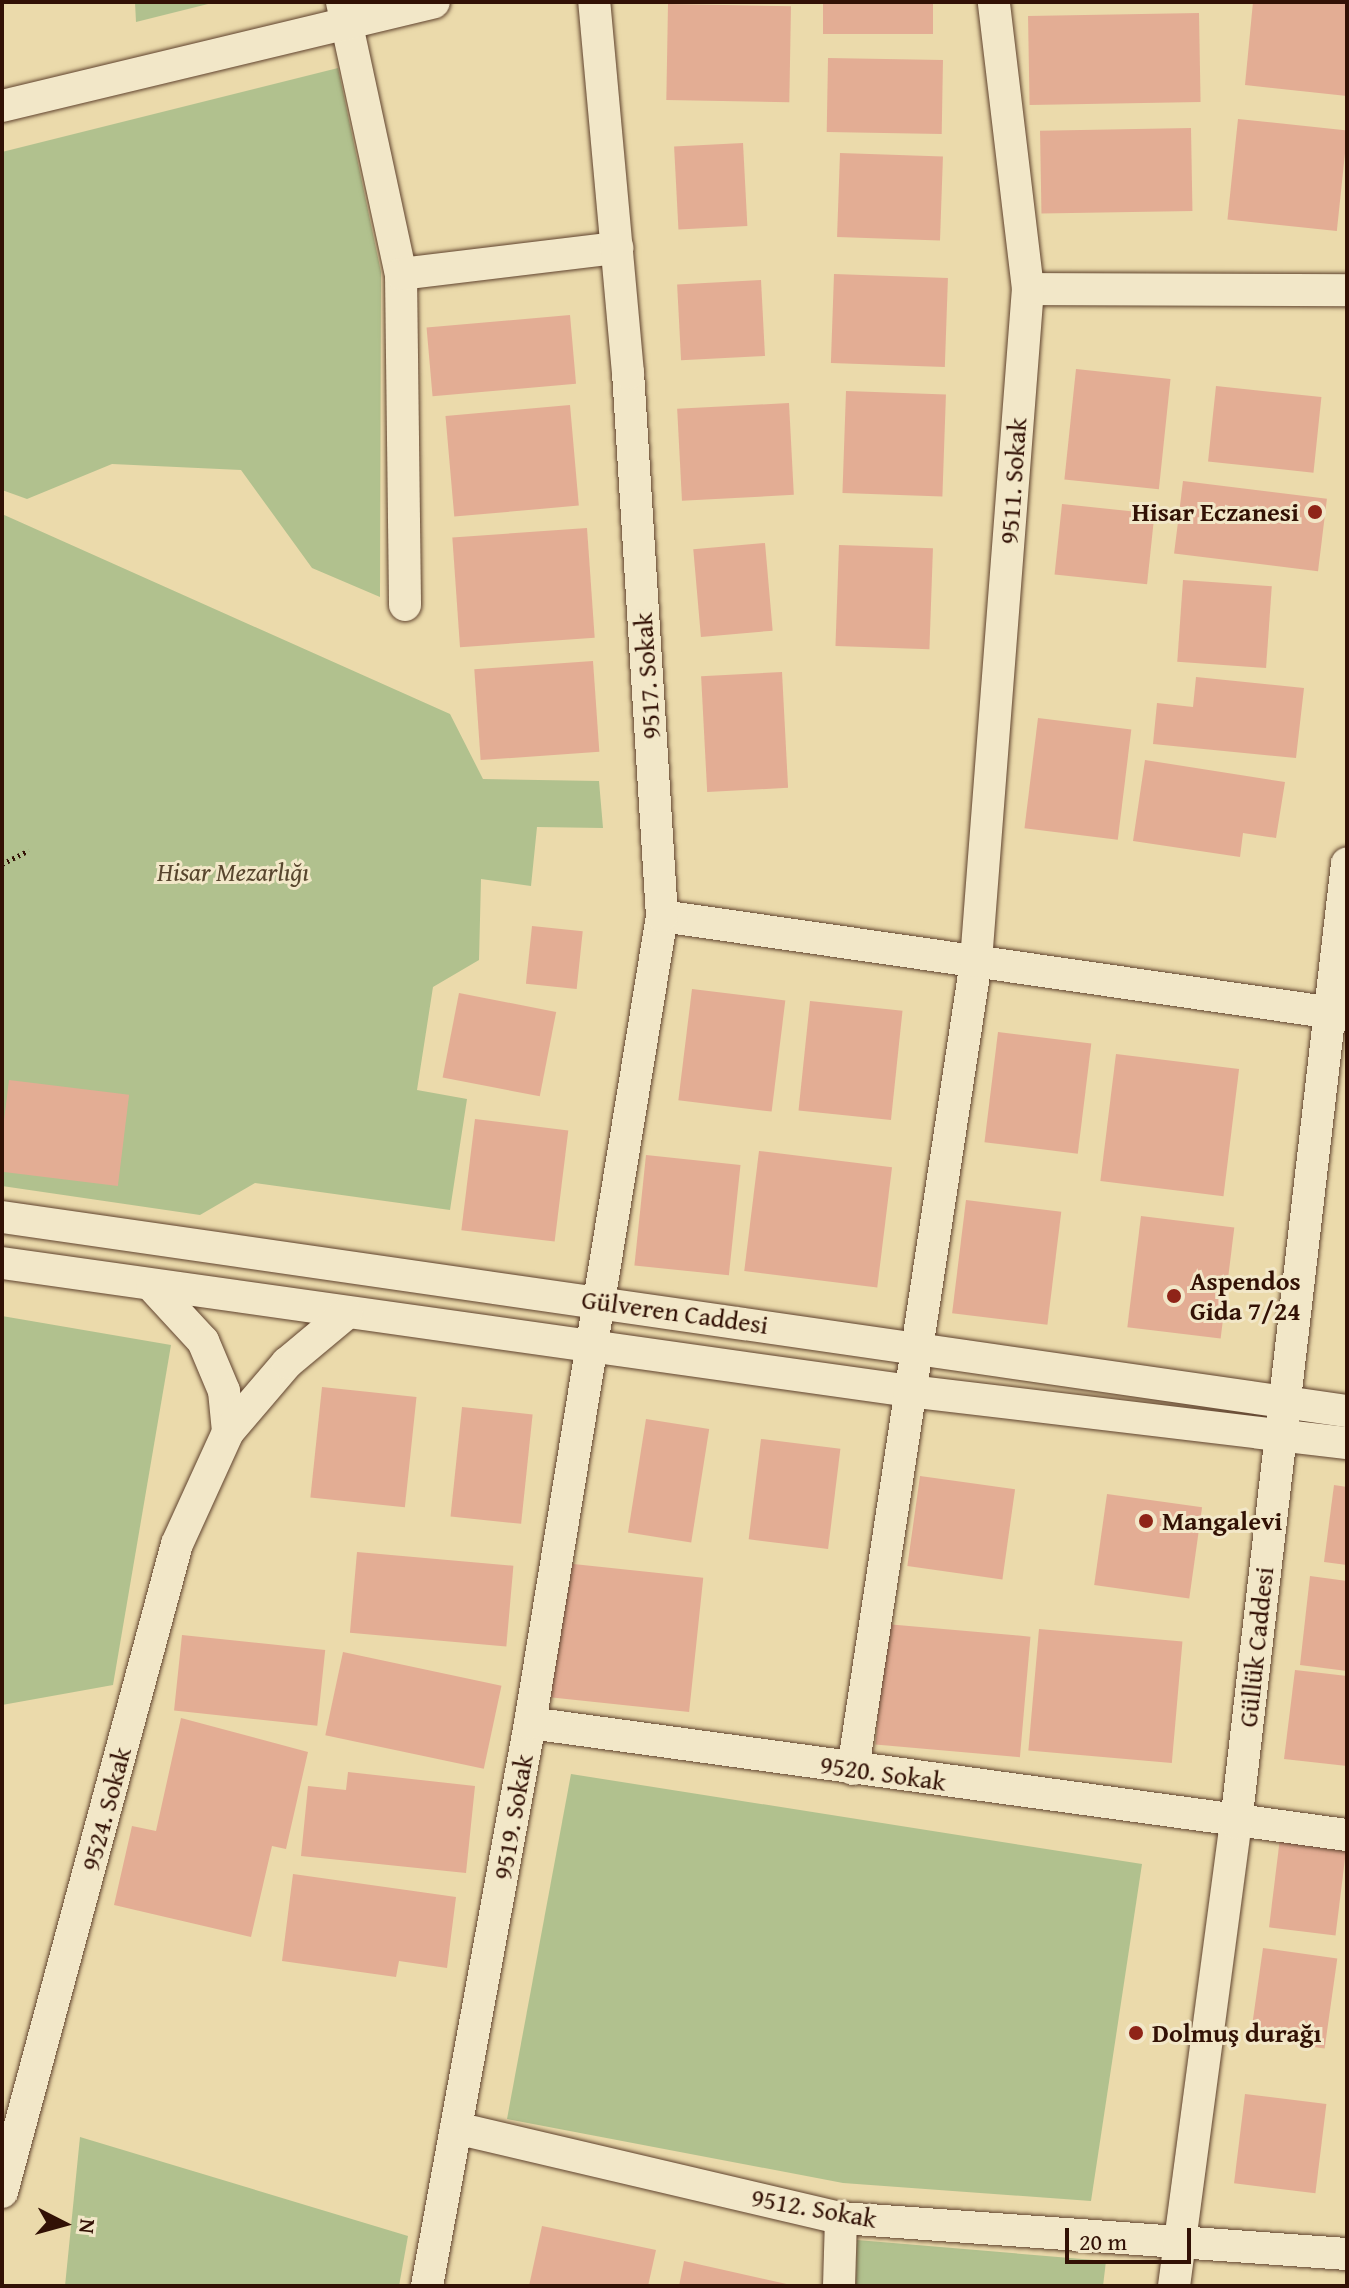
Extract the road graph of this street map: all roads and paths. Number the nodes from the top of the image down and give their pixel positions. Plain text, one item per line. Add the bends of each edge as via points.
1 (434, 2) edge
2 (594, 2) edge
3 (994, 2) edge
4 (344, 14) edge
5 (2, 106) edge
6 (617, 248) junction
7 (401, 274) junction
8 (1028, 289) junction
9 (1347, 290) edge
10 (405, 605) dead end
11 (29, 850) dead end
12 (1347, 863) edge
13 (2, 864) edge
14 (662, 916) junction
15 (976, 961) junction
16 (1340, 1014) edge
17 (2, 1217) edge
18 (2, 1263) edge
19 (152, 1286) junction
20 (599, 1301) junction
21 (347, 1313) junction
22 (592, 1346) junction
23 (917, 1346) junction
24 (909, 1391) junction
25 (1286, 1401) junction
26 (1347, 1411) edge
27 (228, 1432) junction
28 (1282, 1437) junction
29 (1347, 1443) edge
30 (530, 1723) junction
31 (853, 1769) junction
32 (1236, 1823) junction
33 (1347, 1835) edge
34 (456, 2128) junction
35 (2, 2192) edge
36 (841, 2218) junction
37 (1180, 2239) junction
38 (1347, 2254) edge
39 (427, 2286) edge
40 (839, 2286) edge
41 (1174, 2286) edge

1 - 4 street
2 - 6 street, 9517. Sokak
3 - 8 street, 9511. Sokak
4 - 5 street
4 - 7 street
6 - 7 street
6 - 14 street, 9517. Sokak
7 - 10 street
8 - 9 street
8 - 15 street, 9511. Sokak
11 - 13 path
12 - 16 street, Güllük Caddesi
14 - 15 street
14 - 20 street, 9517. Sokak
15 - 16 street
15 - 23 street, 9511. Sokak
16 - 25 street, Güllük Caddesi
17 - 20 street, Gülveren Caddesi
18 - 19 street, Gülveren Caddesi
19 - 21 street, Gülveren Caddesi
19 - 27 street via 203,1341 224,1391
20 - 22 street, 9517. Sokak
20 - 23 street, Gülveren Caddesi
21 - 22 street, Gülveren Caddesi
21 - 27 street, 9524. Sokak via 287,1363
22 - 24 street, Gülveren Caddesi
22 - 30 street, 9519. Sokak
23 - 24 street, 9511. Sokak
23 - 25 street, Gülveren Caddesi
24 - 28 street, Gülveren Caddesi
24 - 31 street, 9511. Sokak
25 - 26 street, Gülveren Caddesi
25 - 28 street, Güllük Caddesi
27 - 35 street, 9524. Sokak via 177,1544
28 - 29 street, Gülveren Caddesi
28 - 32 street, Güllük Caddesi
30 - 31 street, 9520. Sokak
30 - 34 street, 9519. Sokak
31 - 32 street, 9520. Sokak
32 - 33 street, 9520. Sokak
32 - 37 street, Güllük Caddesi
34 - 36 street, 9512. Sokak
34 - 39 street, 9519. Sokak
36 - 37 street, 9512. Sokak
36 - 40 street
37 - 38 street, 9512. Sokak
37 - 41 street, Güllük Caddesi

